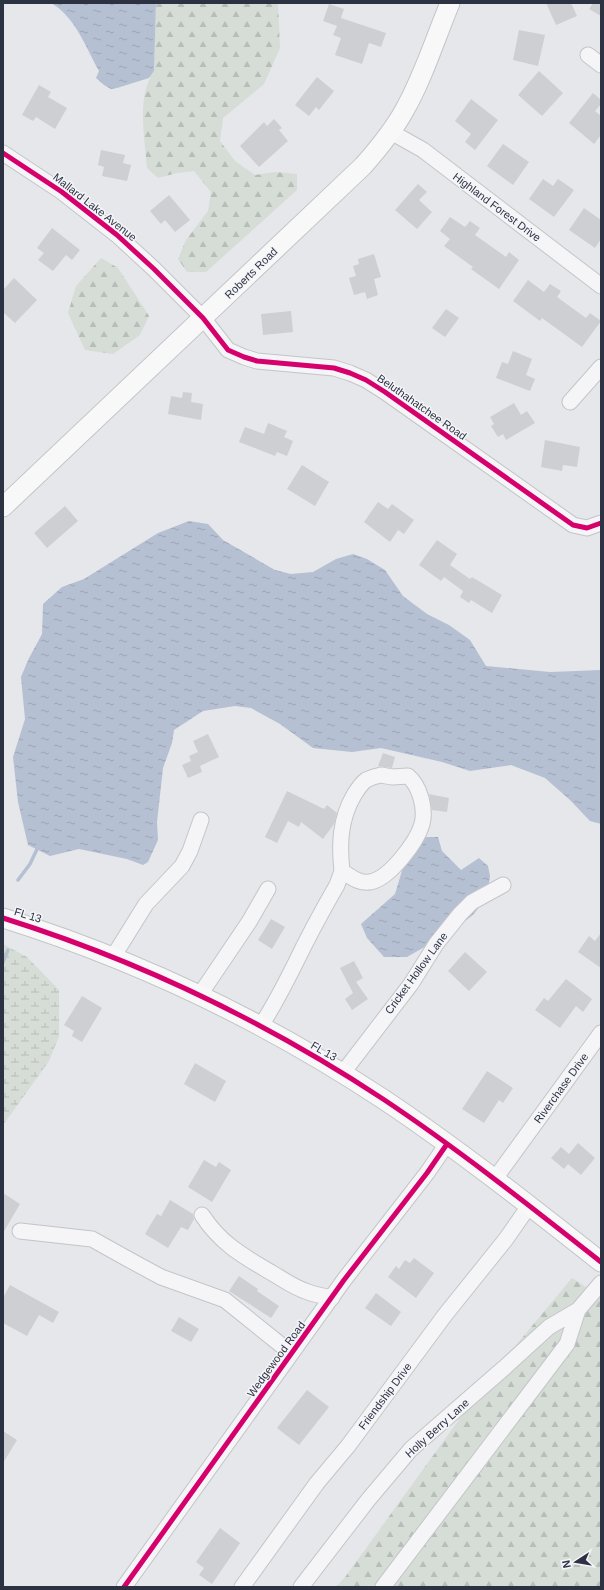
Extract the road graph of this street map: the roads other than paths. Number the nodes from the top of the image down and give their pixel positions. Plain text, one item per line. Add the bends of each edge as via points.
1 (450, 3) edge
2 (588, 55) dead end
3 (601, 65) edge
4 (391, 132) junction
5 (3, 153) edge
6 (601, 286) edge
7 (203, 318) junction
8 (601, 367) edge
9 (570, 402) dead end
10 (3, 508) edge
11 (601, 523) edge
12 (201, 820) dead end
13 (342, 871) junction
14 (502, 885) dead end
15 (268, 889) dead end
16 (3, 918) edge
17 (113, 957) junction
18 (199, 996) junction
19 (260, 1027) junction
20 (601, 1033) edge
21 (342, 1074) junction
22 (447, 1144) junction
23 (494, 1180) junction
24 (529, 1206) junction
25 (202, 1215) dead end
26 (20, 1231) dead end
27 (601, 1262) edge
28 (601, 1284) edge
29 (332, 1298) junction
30 (578, 1310) junction
31 (291, 1353) junction
32 (124, 1587) edge
33 (242, 1587) edge
34 (301, 1587) edge
35 (383, 1587) edge

1 - 4 main road, Roberts Road via 417,85
2 - 3 street
4 - 6 street, Highland Forest Drive via 423,150
4 - 7 main road, Roberts Road via 363,166
5 - 7 street, Mallard Lake Avenue via 62,192 103,224 154,269
7 - 10 main road, Roberts Road
7 - 11 street, Beluthahatchee Road via 228,350 244,357 257,361 334,368 366,380 573,524 587,528
8 - 9 street
12 - 17 street via 182,866 146,904
13 - 13 street via 342,821 358,788 366,780 381,775 408,776 414,780 420,794 422,824 401,859 384,877 370,883 358,882
13 - 19 street via 285,987
14 - 21 street, Cricket Hollow Lane via 472,902 460,914 436,944 411,984
15 - 18 street
16 - 17 main road, FL 13
17 - 18 main road, FL 13
18 - 19 main road, FL 13
19 - 21 main road, FL 13
20 - 23 street, Riverchase Drive
21 - 22 main road, FL 13
22 - 23 main road, FL 13
22 - 29 street, Wedgewood Road via 428,1173
23 - 24 main road, FL 13
24 - 27 main road, FL 13
24 - 33 street, Friendship Drive
25 - 29 street via 224,1242 240,1253 308,1293
26 - 31 street via 92,1238 161,1277 225,1300
28 - 30 street, Holly Berry Lane
29 - 31 street, Wedgewood Road
30 - 34 street, Holly Berry Lane via 549,1327 411,1449
30 - 35 street, Holly Berry Lane via 567,1344
31 - 32 street, Wedgewood Road

